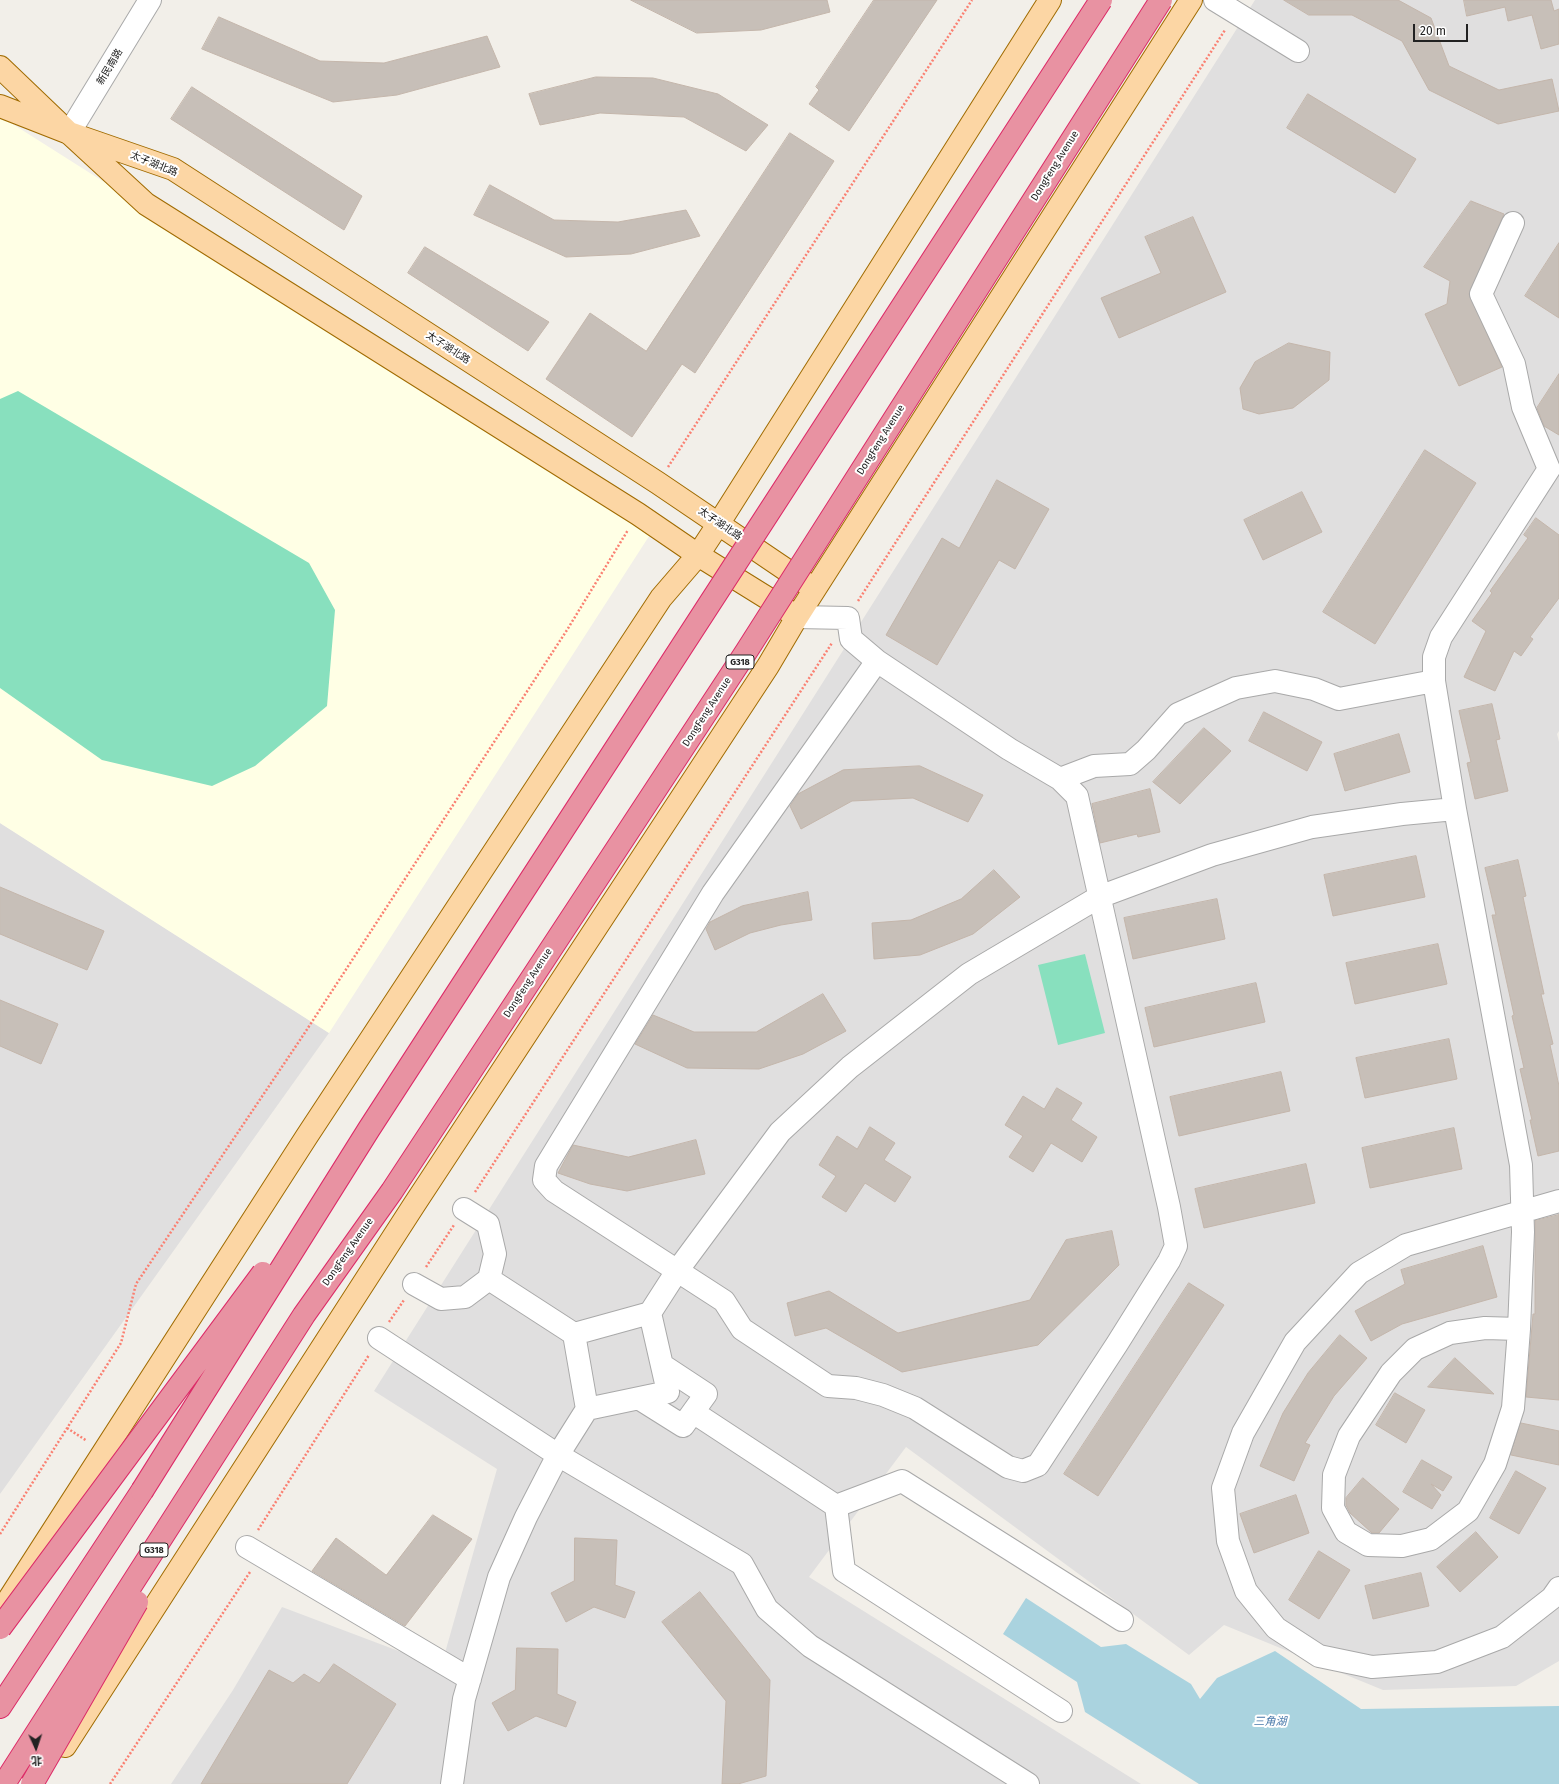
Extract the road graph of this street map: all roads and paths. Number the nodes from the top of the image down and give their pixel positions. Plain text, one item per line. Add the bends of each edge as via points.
1 (150, 0) edge
2 (972, 0) edge
3 (1050, 0) edge
4 (1101, 0) edge
5 (1161, 0) edge
6 (1191, 0) edge
7 (1215, 0) edge
8 (1236, 12) junction
9 (1298, 51) dead end
10 (0, 68) edge
11 (0, 106) edge
12 (69, 133) junction
13 (1513, 223) dead end
14 (658, 483) junction
15 (638, 514) junction
16 (719, 523) junction
17 (698, 555) junction
18 (814, 589) junction
19 (797, 617) junction
20 (848, 618) junction
21 (876, 661) junction
22 (1434, 681) junction
23 (1060, 779) junction
24 (1455, 809) junction
25 (1099, 897) junction
26 (369, 1129) junction
27 (1559, 1201) edge
28 (464, 1209) junction
29 (1522, 1210) junction
30 (677, 1271) junction
31 (489, 1279) junction
32 (414, 1284) junction
33 (650, 1313) junction
34 (304, 1315) junction
35 (1519, 1329) junction
36 (574, 1334) junction
37 (379, 1338) junction
38 (662, 1365) junction
39 (640, 1399) junction
40 (587, 1409) junction
41 (693, 1412) junction
42 (67, 1428) junction
43 (104, 1452) junction
44 (558, 1455) junction
45 (836, 1506) junction
46 (0, 1534) edge
47 (254, 1551) junction
48 (1559, 1588) edge
49 (0, 1613) edge
50 (1122, 1620) dead end
51 (0, 1628) edge
52 (470, 1678) junction
53 (0, 1707) edge
54 (1061, 1711) dead end
55 (4, 1784) edge
56 (32, 1784) edge
57 (40, 1784) edge
58 (110, 1784) edge
59 (452, 1784) edge
60 (1028, 1784) edge

1 - 12 street, 新民南路
2 - 14 path
3 - 16 main road
4 - 26 highway, bridge
5 - 34 highway, DongFeng Avenue / G318, bridge via 746,652 392,1191
6 - 18 main road
7 - 8 street
8 - 9 street
8 - 20 path
10 - 12 main road, 太子湖北路
11 - 12 main road, 太子湖北路
12 - 14 main road, 太子湖北路 via 172,169
12 - 15 main road, 太子湖北路 via 146,204
13 - 22 street via 1481,294 1514,364 1523,407 1549,469 1441,637 1434,657
14 - 16 main road, 太子湖北路
15 - 17 main road, 太子湖北路
15 - 42 path via 567,630 308,1027 136,1284 121,1343
16 - 17 main road
16 - 18 main road, 太子湖北路
17 - 19 main road, 太子湖北路
17 - 43 main road via 661,598 302,1143
18 - 19 main road
19 - 20 street
19 - 57 main road via 768,666 409,1211
20 - 21 street via 850,638
20 - 28 path
21 - 23 street via 1009,749
21 - 30 street via 713,893 546,1166 544,1180 554,1191
22 - 23 street via 1339,699 1314,689 1275,681 1236,688 1178,714 1130,764 1094,766
22 - 24 street
23 - 25 street via 1077,796
24 - 25 street via 1312,827 1212,855
24 - 29 street via 1521,1165
25 - 30 street via 969,974 850,1067 780,1132
25 - 30 street via 1176,1246 1117,1344 1038,1465 1023,1471 1008,1467 915,1408 883,1395 856,1388 828,1386 742,1329 724,1301
26 - 51 highway, bridge
26 - 53 highway, bridge via 142,1491
27 - 29 street
28 - 31 street via 488,1224 496,1254
28 - 32 path
29 - 35 street
29 - 48 street via 1406,1245 1359,1273 1295,1342 1243,1433 1223,1488 1228,1541 1246,1592 1276,1628 1319,1656 1372,1667 1438,1662 1502,1637 1552,1598
30 - 33 street
31 - 32 street via 465,1297 441,1299
31 - 36 street
32 - 37 path
33 - 36 street
33 - 38 street
34 - 55 highway, G318, bridge
34 - 56 highway, bridge
35 - 35 street via 1513,1408 1495,1464 1468,1511 1431,1539 1402,1546 1368,1544 1346,1532 1333,1508 1334,1475 1349,1436 1391,1373 1415,1349 1450,1332 1485,1328
36 - 40 street
37 - 44 street
37 - 47 path
38 - 39 street via 668,1392
38 - 41 street via 706,1394
39 - 40 street
39 - 41 street via 683,1426
40 - 44 street
41 - 45 street
42 - 43 path
42 - 46 path
43 - 49 main road
44 - 52 street via 499,1577
44 - 60 street via 742,1564 767,1609 810,1646
45 - 50 street via 902,1481
45 - 54 street via 844,1571
47 - 52 street
47 - 58 path
52 - 59 street via 464,1699

